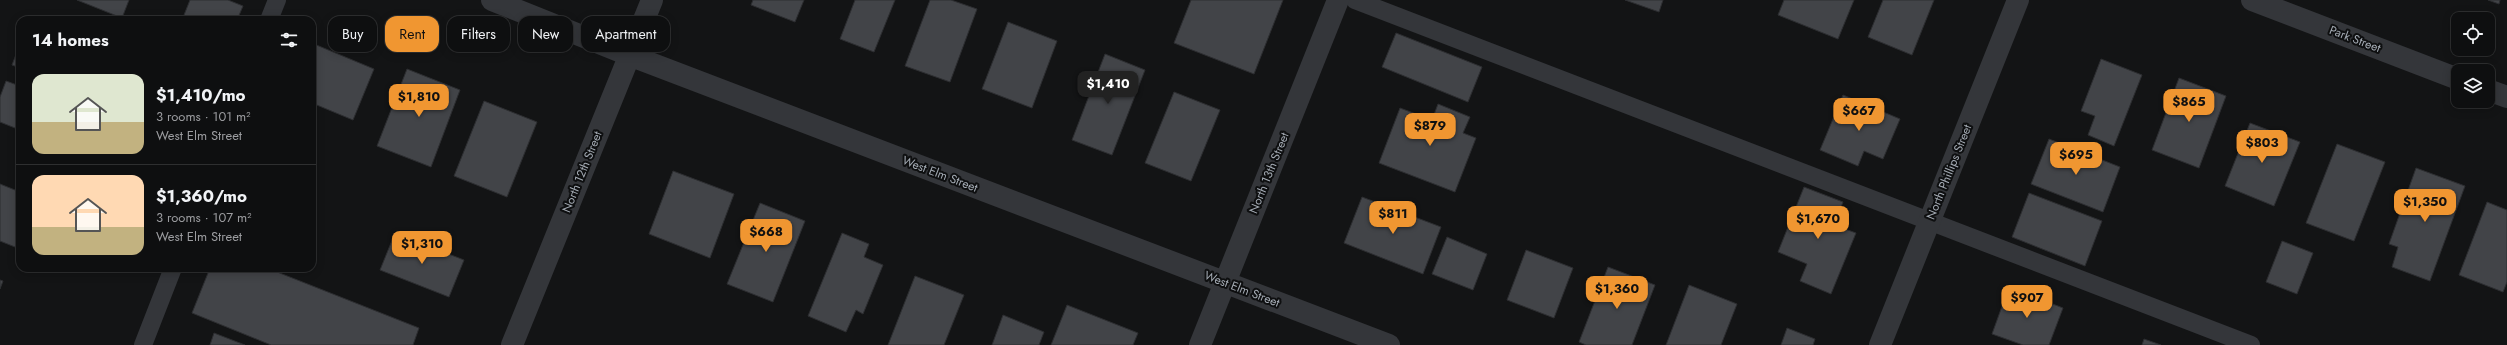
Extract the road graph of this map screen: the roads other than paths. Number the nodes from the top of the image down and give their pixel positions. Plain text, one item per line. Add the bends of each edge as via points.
1 (277, 0) edge
2 (492, 0) edge
3 (652, 0) edge
4 (1338, 0) edge
5 (1355, 0) edge
6 (2018, 0) edge
7 (2252, 0) edge
8 (271, 16) edge
9 (629, 55) junction
10 (2451, 76) edge
11 (2495, 93) edge
12 (2507, 97) edge
13 (1930, 221) junction
14 (171, 272) edge
15 (1225, 283) junction
16 (143, 345) edge
17 (512, 345) edge
18 (1200, 345) edge
19 (1389, 345) edge
20 (1880, 345) edge
21 (2251, 345) edge

1 - 8 lane
2 - 9 street, West Elm Street
3 - 9 street, North 12th Street
4 - 15 street, North 13th Street
5 - 13 lane
6 - 13 street, North Phillips Street
7 - 10 street, Park Street
9 - 15 street, West Elm Street
9 - 17 street, North 12th Street
11 - 12 street
13 - 20 street, North Phillips Street
13 - 21 lane
14 - 16 lane
15 - 18 street, North 13th Street
15 - 19 street, West Elm Street

